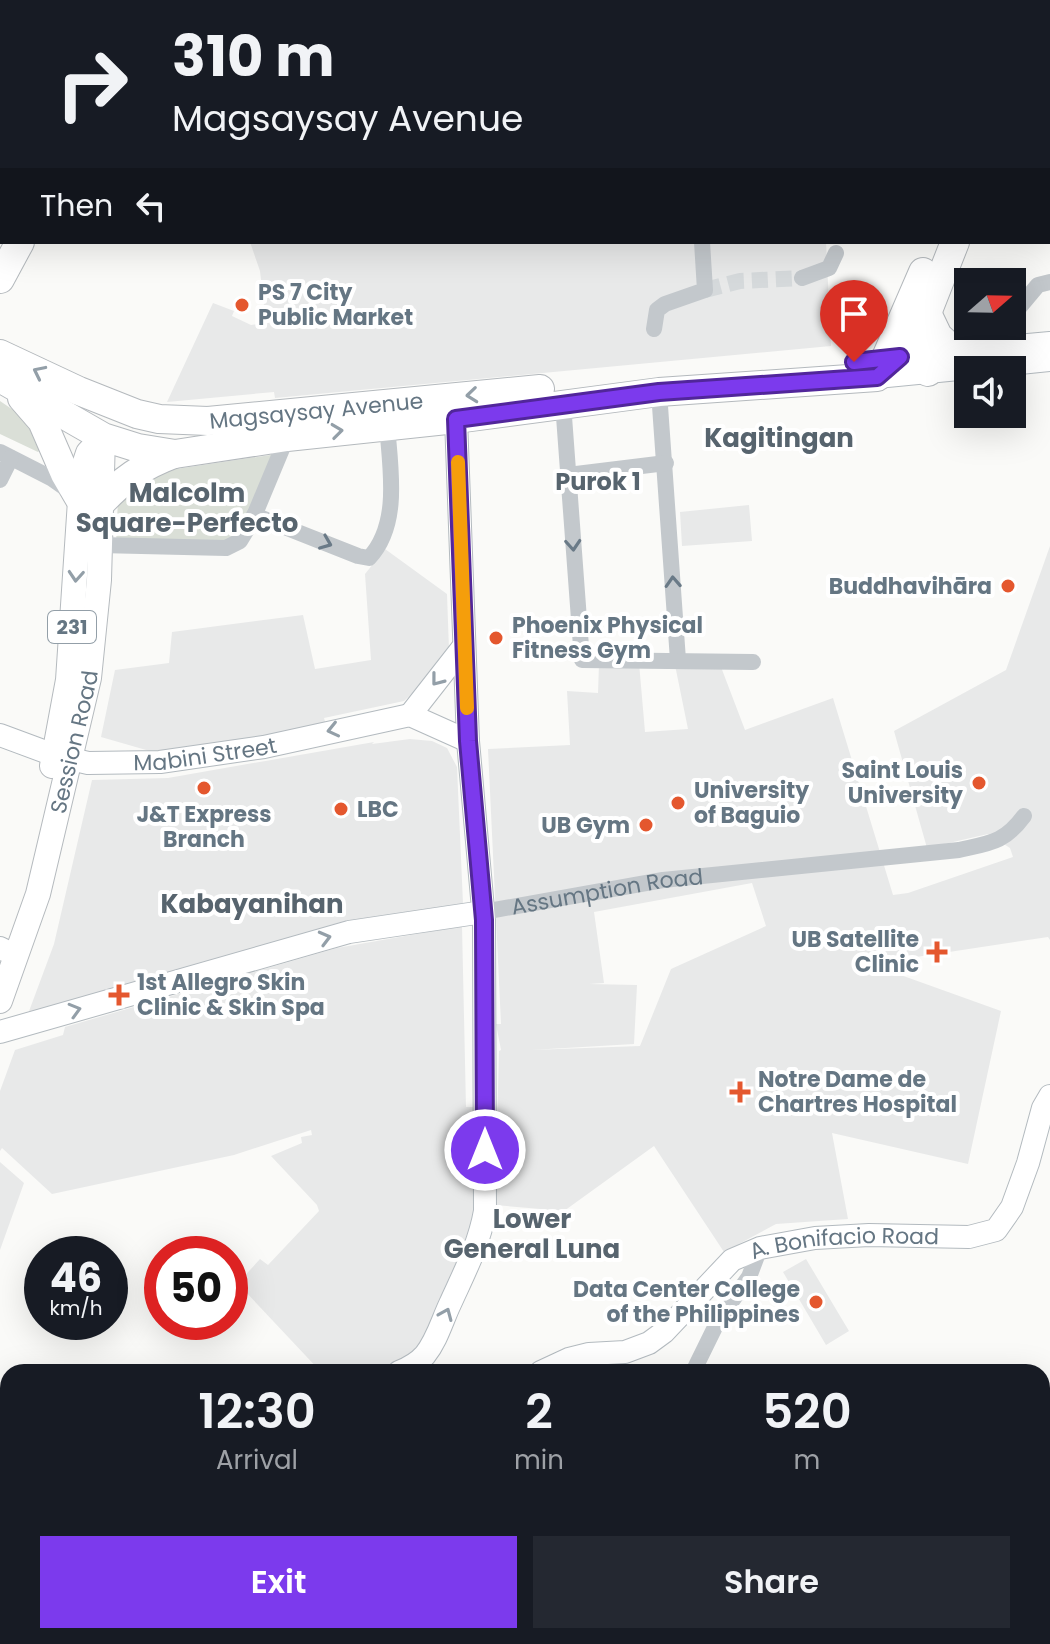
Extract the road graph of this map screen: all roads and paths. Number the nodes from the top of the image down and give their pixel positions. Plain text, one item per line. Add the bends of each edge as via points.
1 (0, 186) edge
2 (0, 196) edge
3 (19, 244) edge
4 (702, 244) edge
5 (934, 244) edge
6 (954, 244) edge
7 (836, 253) dead end
8 (802, 278) tunnel mouth
9 (0, 279) edge
10 (1050, 282) edge
11 (1026, 299) edge
12 (917, 312) junction
13 (654, 329) dead end
14 (992, 340) edge
15 (1050, 343) edge
16 (986, 347) junction
17 (954, 351) junction
18 (1050, 360) edge
19 (903, 361) junction
20 (2, 371) edge
21 (79, 391) junction
22 (659, 392) junction
23 (563, 403) junction
24 (456, 419) junction
25 (208, 421) junction
26 (387, 425) junction
27 (103, 437) junction
28 (287, 437) junction
29 (175, 454) junction
30 (5, 455) edge
31 (666, 463) junction
32 (568, 475) junction
33 (0, 480) edge
34 (90, 501) junction
35 (254, 515) junction
36 (99, 545) junction
37 (464, 646) junction
38 (678, 660) junction
39 (753, 662) dead end
40 (410, 715) junction
41 (0, 735) edge
42 (468, 741) junction
43 (62, 757) junction
44 (1024, 816) dead end
45 (484, 916) junction
46 (1, 953) edge
47 (0, 1001) edge
48 (0, 1032) edge
49 (1050, 1096) edge
50 (760, 1248) junction
51 (607, 1353) junction
52 (413, 1364) edge
53 (558, 1364) edge
54 (599, 1364) edge
55 (696, 1364) edge

1 - 2 highway
3 - 9 highway
4 - 13 street via 705,290 657,310
5 - 12 highway
6 - 12 highway
7 - 8 street via 829,268
10 - 11 street via 1038,285
12 - 17 highway
12 - 19 highway
14 - 16 street
15 - 16 main road
16 - 17 main road
17 - 19 main road
18 - 19 main road
19 - 22 highway, Magsaysay Avenue
19 -> 25 highway, Magsaysay Avenue
21 -> 20 highway, Magsaysay Avenue
20 - 27 highway, Magsaysay Avenue
20 - 34 highway via 42,421 65,474
21 - 25 highway, Magsaysay Avenue via 159,419
21 - 27 highway
22 - 23 highway, Magsaysay Avenue
22 - 31 street
23 - 24 highway, Magsaysay Avenue
23 - 32 street
24 - 26 highway, Magsaysay Avenue
24 - 37 main road
25 - 27 highway
28 -> 26 highway, Magsaysay Avenue
35 -> 26 street via 369,558 378,548 391,503
27 - 29 highway, Magsaysay Avenue
27 - 34 main road, Session Road / 231 via 88,453 82,471
28 - 29 highway, Magsaysay Avenue
28 - 35 street
29 - 34 highway via 146,464
30 - 33 street
30 - 34 street
31 - 32 street
38 -> 31 street
32 -> 38 street via 582,660
34 - 36 main road, Session Road / 231
34 -> 43 main road, Session Road / 231
35 - 36 street via 240,541 226,548
36 - 43 main road, Session Road / 231 via 91,664
37 -> 40 main road
37 - 42 main road
38 - 39 street
40 - 42 main road
40 -> 43 main road, Mabini Street via 267,746 160,762 88,763
41 - 43 main road, Mabini Street
42 - 45 main road
43 - 46 main road, Session Road / 231
43 - 47 main road, Session Road / 231 via 38,894
44 - 45 street, Assumption Road via 1002,839 959,850 663,880
48 -> 45 main road, Assumption Road via 349,932
52 -> 45 main road via 439,1331 481,1230
49 - 50 main road, A. Bonifacio Road via 1012,1207 996,1230 969,1237 799,1239
50 - 51 main road, A. Bonifacio Road via 732,1260 649,1343
50 - 55 street via 749,1277 710,1333
51 - 53 main road, A. Bonifacio Road
51 - 54 street

